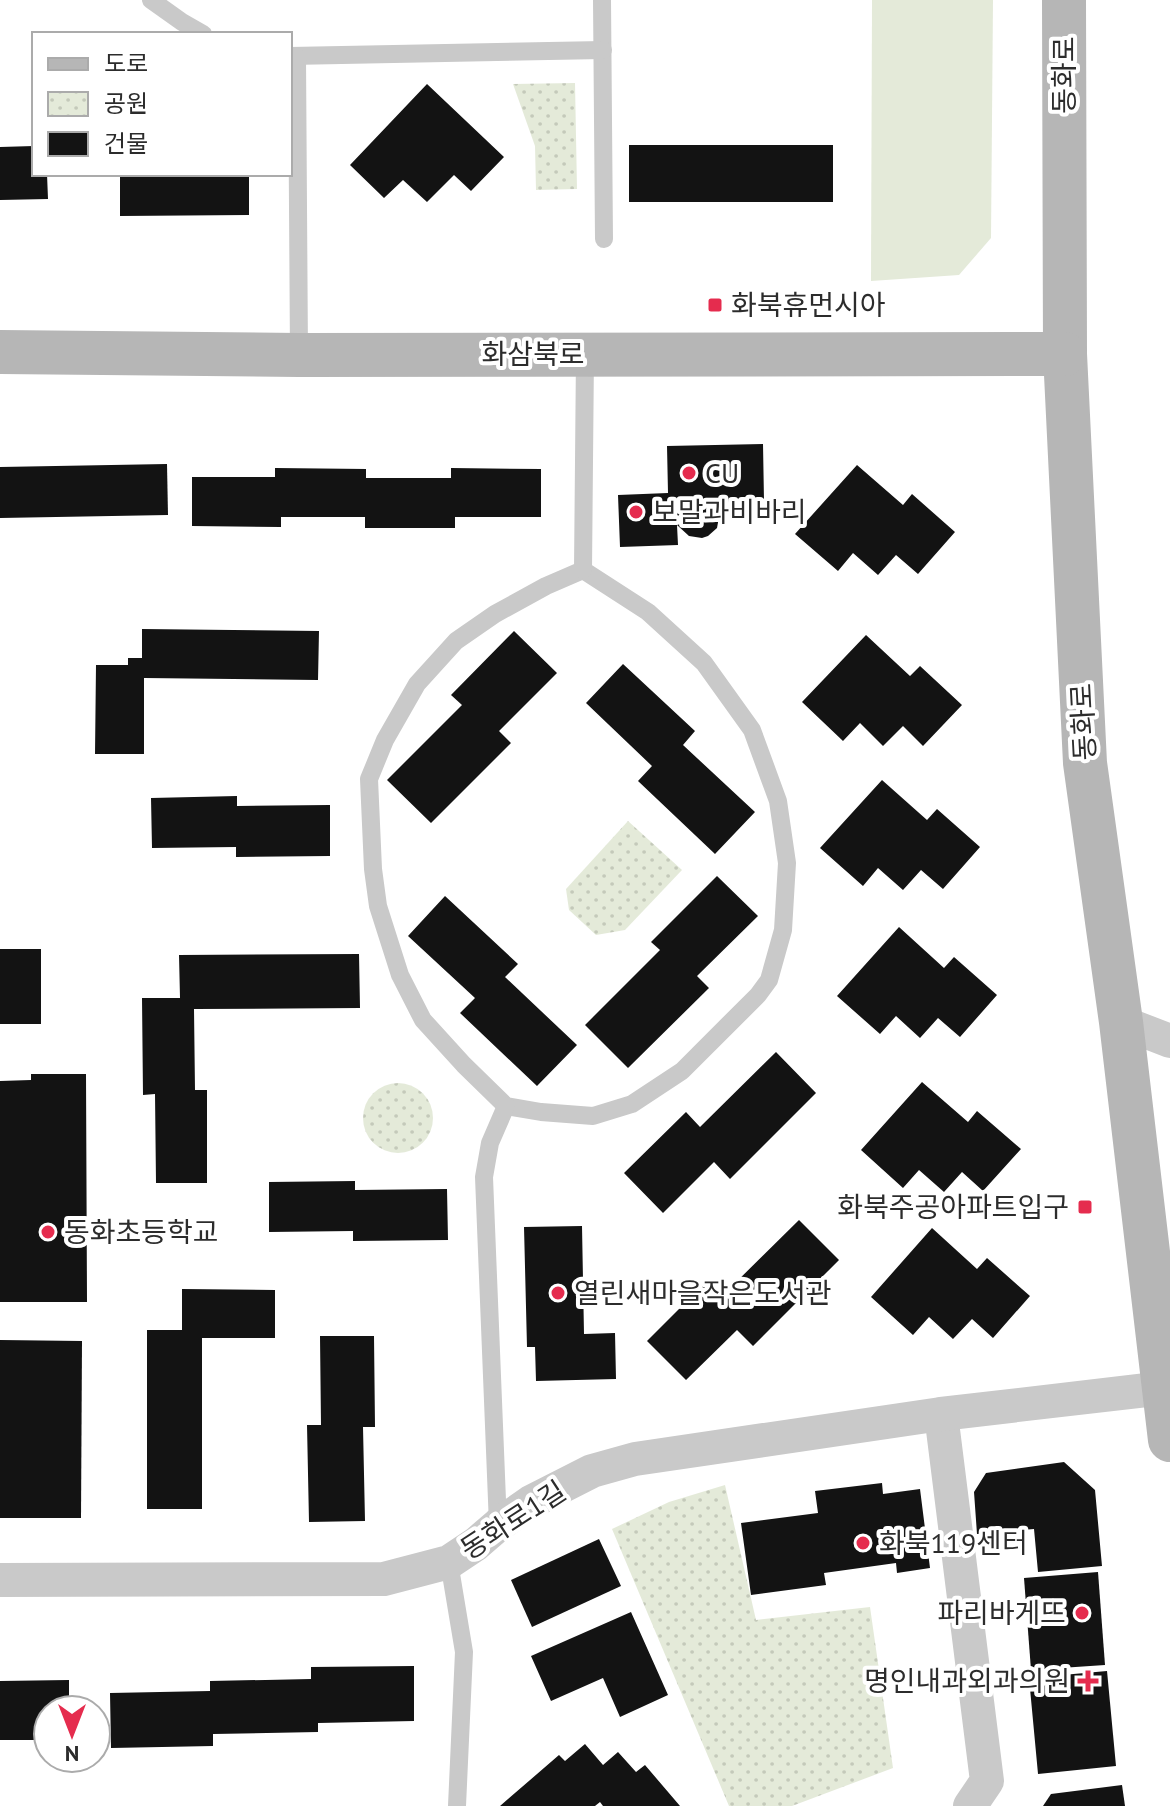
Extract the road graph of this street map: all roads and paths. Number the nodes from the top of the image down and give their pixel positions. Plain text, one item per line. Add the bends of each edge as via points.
1 (151, 0) edge
2 (602, 0) edge
3 (1064, 0) edge
4 (200, 32) edge
5 (603, 50) junction
6 (294, 56) edge
7 (604, 239) dead end
8 (0, 352) edge
9 (585, 354) junction
10 (1065, 354) junction
11 (299, 355) junction
12 (583, 570) junction
13 (1121, 1022) junction
14 (1170, 1041) edge
15 (506, 1106) junction
16 (1164, 1388) junction
17 (941, 1414) junction
18 (1170, 1440) edge
19 (498, 1525) junction
20 (449, 1562) junction
21 (0, 1580) edge
22 (457, 1806) edge
23 (970, 1806) edge

1 - 4 lane
2 - 5 lane
3 - 10 street, 동화로
5 - 6 lane
5 - 7 lane
6 - 11 lane
8 - 11 street, 화삼북로
9 - 10 street, 화삼북로
9 - 11 street, 화삼북로
9 - 12 lane
10 - 13 street, 동화로 via 1085,763
12 - 15 lane via 495,614 456,641 417,684 369,779 378,906 400,975 423,1020
12 - 15 lane via 648,612 704,663 752,730 778,801 787,863 783,930 769,980 758,995 682,1071 632,1104 593,1116
13 - 14 street
13 - 16 street, 동화로
15 - 19 lane via 490,1143 484,1177
16 - 17 street, 동화로1길
16 - 18 street, 동화로
17 - 19 street, 동화로1길 via 635,1459 592,1471
17 - 23 street via 987,1781
19 - 20 street, 동화로1길
20 - 21 street, 동화로1길 via 384,1579
20 - 22 lane via 464,1652

